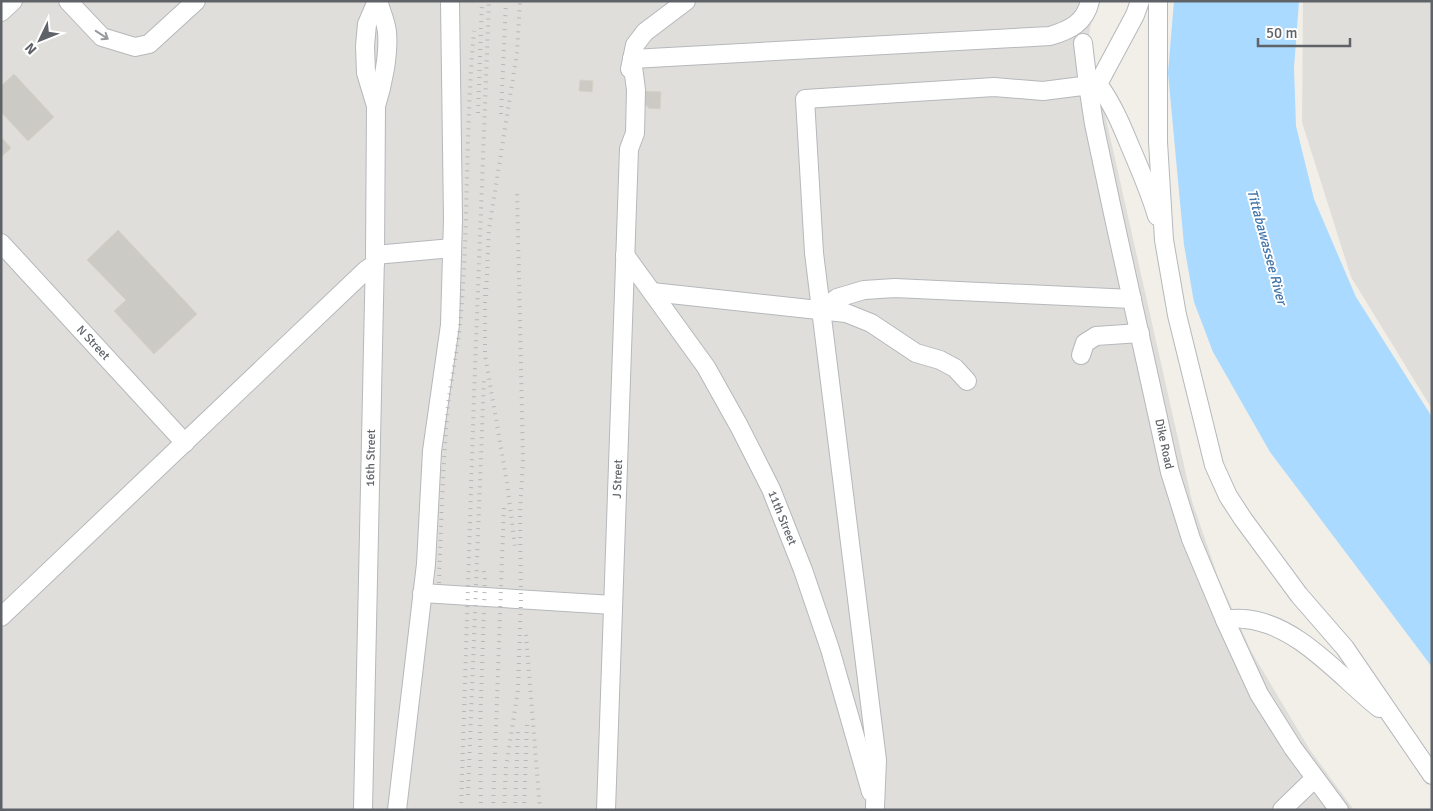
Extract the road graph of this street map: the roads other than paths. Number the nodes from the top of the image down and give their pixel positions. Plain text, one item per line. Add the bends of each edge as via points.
1 (13, 1) edge
2 (68, 1) edge
3 (196, 1) edge
4 (378, 1) edge
5 (450, 1) edge
6 (686, 1) edge
7 (1090, 1) edge
8 (1140, 1) edge
9 (1158, 1) edge
10 (1, 12) edge
11 (1083, 43) dead end
12 (632, 58) junction
13 (1093, 85) junction
14 (1164, 240) junction
15 (1, 243) edge
16 (452, 248) junction
17 (626, 255) junction
18 (375, 259) junction
19 (652, 292) junction
20 (1132, 299) junction
21 (822, 310) junction
22 (1140, 333) junction
23 (1081, 355) dead end
24 (967, 381) dead end
25 (184, 443) junction
26 (422, 593) junction
27 (613, 605) junction
28 (1, 617) edge
29 (1225, 620) junction
30 (1395, 720) junction
31 (1432, 775) edge
32 (1315, 778) junction
33 (876, 808) edge
34 (1281, 808) edge
35 (363, 810) edge
36 (397, 810) edge
37 (606, 810) edge
38 (1339, 810) edge

1 - 10 lane
2 -> 3 lane via 102,37 135,48 149,44
4 - 18 lane, 16th Street via 387,30 387,45 376,106
5 - 16 lane
6 - 12 lane via 645,32 635,45
7 - 12 lane via 1079,24 1050,36
8 - 13 lane
9 - 14 lane via 1158,142
11 - 13 lane, Dike Road
12 - 17 lane, J Street via 636,119 629,149
13 - 14 lane via 1110,99 1144,177
13 - 20 lane, Dike Road via 1094,124
13 - 21 lane via 1043,91 994,88 805,99 814,253
14 - 30 lane via 1177,315 1199,408 1214,466 1228,496 1299,595 1345,648
15 - 25 lane, N Street
16 - 18 lane
16 - 26 lane via 450,325 432,451
17 - 19 lane, 11th Street
17 - 27 lane, J Street
18 - 25 lane
18 - 35 lane, 16th Street
19 - 21 lane
19 - 33 lane, 11th Street via 706,367 771,489 830,649
20 - 21 lane via 895,288 864,290 837,298
20 - 22 lane, Dike Road
21 - 24 lane via 846,313 871,323 916,353 955,368
21 - 33 lane via 877,760
22 - 23 lane via 1096,336 1085,342
22 - 29 lane, Dike Road via 1170,472 1191,539
25 - 28 lane
26 - 27 lane
26 - 36 lane
27 - 37 lane, J Street
29 - 30 lane via 1244,618 1262,622 1297,639
29 - 32 lane, Dike Road via 1259,694
30 - 31 lane
32 - 34 lane
32 - 38 lane, Dike Road

